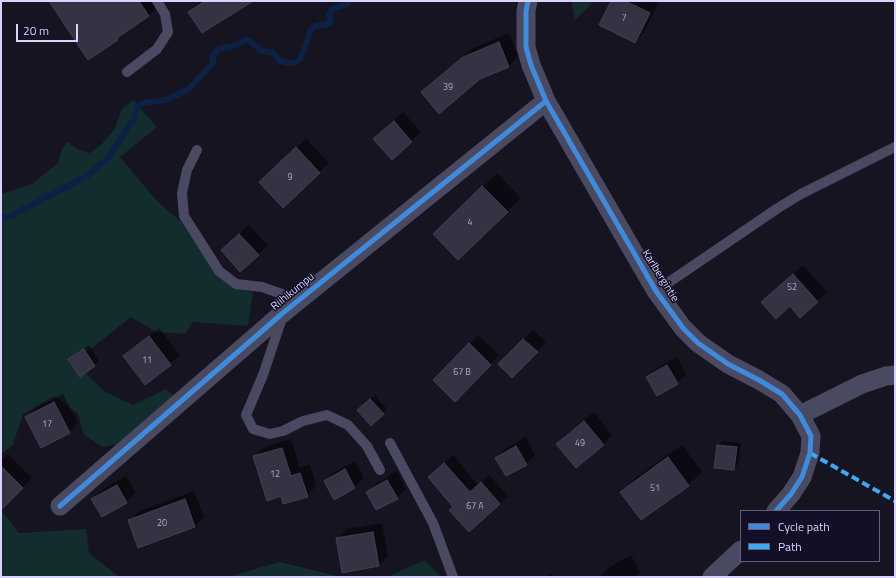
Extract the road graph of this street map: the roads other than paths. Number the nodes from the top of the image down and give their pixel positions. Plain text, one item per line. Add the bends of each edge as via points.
1 (157, 1) edge
2 (528, 1) edge
3 (127, 72) dead end
4 (546, 101) junction
5 (895, 147) edge
6 (197, 150) dead end
7 (656, 291) junction
8 (284, 312) junction
9 (895, 375) edge
10 (800, 415) junction
11 (390, 443) dead end
12 (380, 470) dead end
13 (60, 506) dead end
14 (777, 510) edge
15 (740, 551) edge
16 (453, 577) edge
17 (712, 577) edge

1 - 3 lane via 165,14 168,32 157,49
2 - 4 street, Karlbergintie via 526,47
4 - 7 street, Karlbergintie
4 - 8 street, Riihikumpu
5 - 7 lane via 801,194
6 - 8 lane via 187,170 182,192 184,216 219,271 236,284 262,287 282,294
7 - 10 street, Karlbergintie via 683,328 698,343 728,364 782,394
8 - 12 lane via 263,375 246,415 253,429 270,434 327,415 348,425 367,446
8 - 13 street, Riihikumpu
9 - 10 street via 862,384
10 - 14 street, Karlbergintie via 811,436 810,453 802,477
11 - 16 lane via 433,523
15 - 17 street

